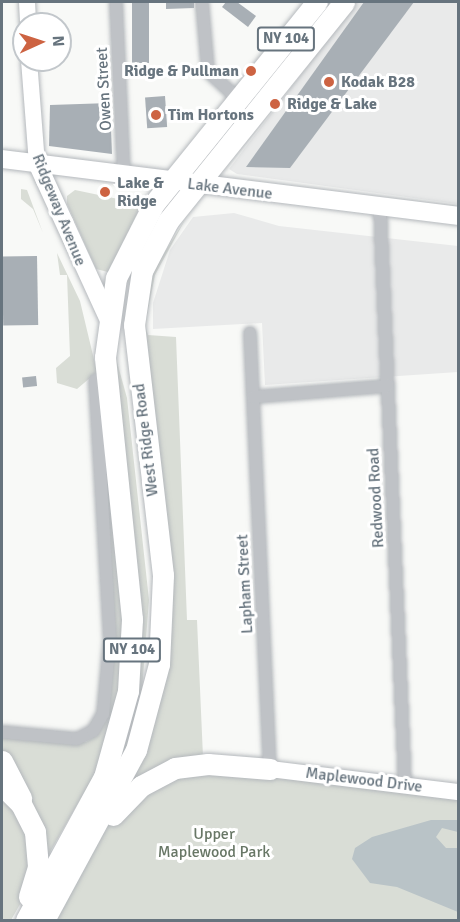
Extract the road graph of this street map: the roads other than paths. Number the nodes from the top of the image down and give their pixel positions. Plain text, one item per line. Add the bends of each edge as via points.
1 (116, 2) edge
2 (202, 2) edge
3 (317, 2) edge
4 (339, 3) edge
5 (30, 72) edge
6 (238, 99) junction
7 (2, 159) edge
8 (37, 163) junction
9 (124, 175) junction
10 (172, 181) junction
11 (197, 184) junction
12 (380, 208) junction
13 (459, 216) edge
14 (108, 318) junction
15 (250, 333) dead end
16 (105, 357) junction
17 (95, 380) joint
18 (388, 386) junction
19 (253, 398) junction
20 (149, 469) junction
21 (2, 732) edge
22 (2, 761) edge
23 (270, 769) junction
24 (2, 784) edge
25 (405, 785) junction
26 (459, 792) edge
27 (32, 822) junction
28 (48, 914) edge
29 (20, 921) edge
30 (26, 921) edge

1 - 9 street, Owen Street
2 - 6 street via 208,70
3 - 6 highway, West Ridge Road / NY 104
4 - 11 highway, West Ridge Road / NY 104
5 - 8 street, Ridgeway Avenue
6 - 10 highway, West Ridge Road / NY 104
7 - 8 main road, Lake Avenue
8 - 9 main road, Lake Avenue
8 - 14 main road, Ridgeway Avenue
9 - 10 main road, Lake Avenue
10 - 11 main road, Lake Avenue
10 - 14 highway, West Ridge Road / NY 104 via 128,246
11 - 12 main road, Lake Avenue
11 - 20 highway, West Ridge Road / NY 104 via 155,241 136,295 135,332
12 - 13 main road, Lake Avenue
12 - 18 street, Redwood Road
14 - 16 highway, West Ridge Road / NY 104
14 - 20 highway via 121,344
15 - 19 street, Lapham Street
16 - 17 highway
16 - 30 highway, West Ridge Road / NY 104 via 131,602 128,691 104,777
17 - 21 street via 110,650 104,709 96,729 69,740
18 - 19 street
18 - 25 street, Redwood Road
19 - 23 street, Lapham Street
20 - 28 highway, West Ridge Road / NY 104 via 164,592 157,681 128,766
22 - 27 highway
23 - 25 street, Maplewood Drive
23 - 28 highway via 201,764 152,778 120,806
24 - 27 highway
25 - 26 street, Maplewood Drive
27 - 29 highway via 38,867

